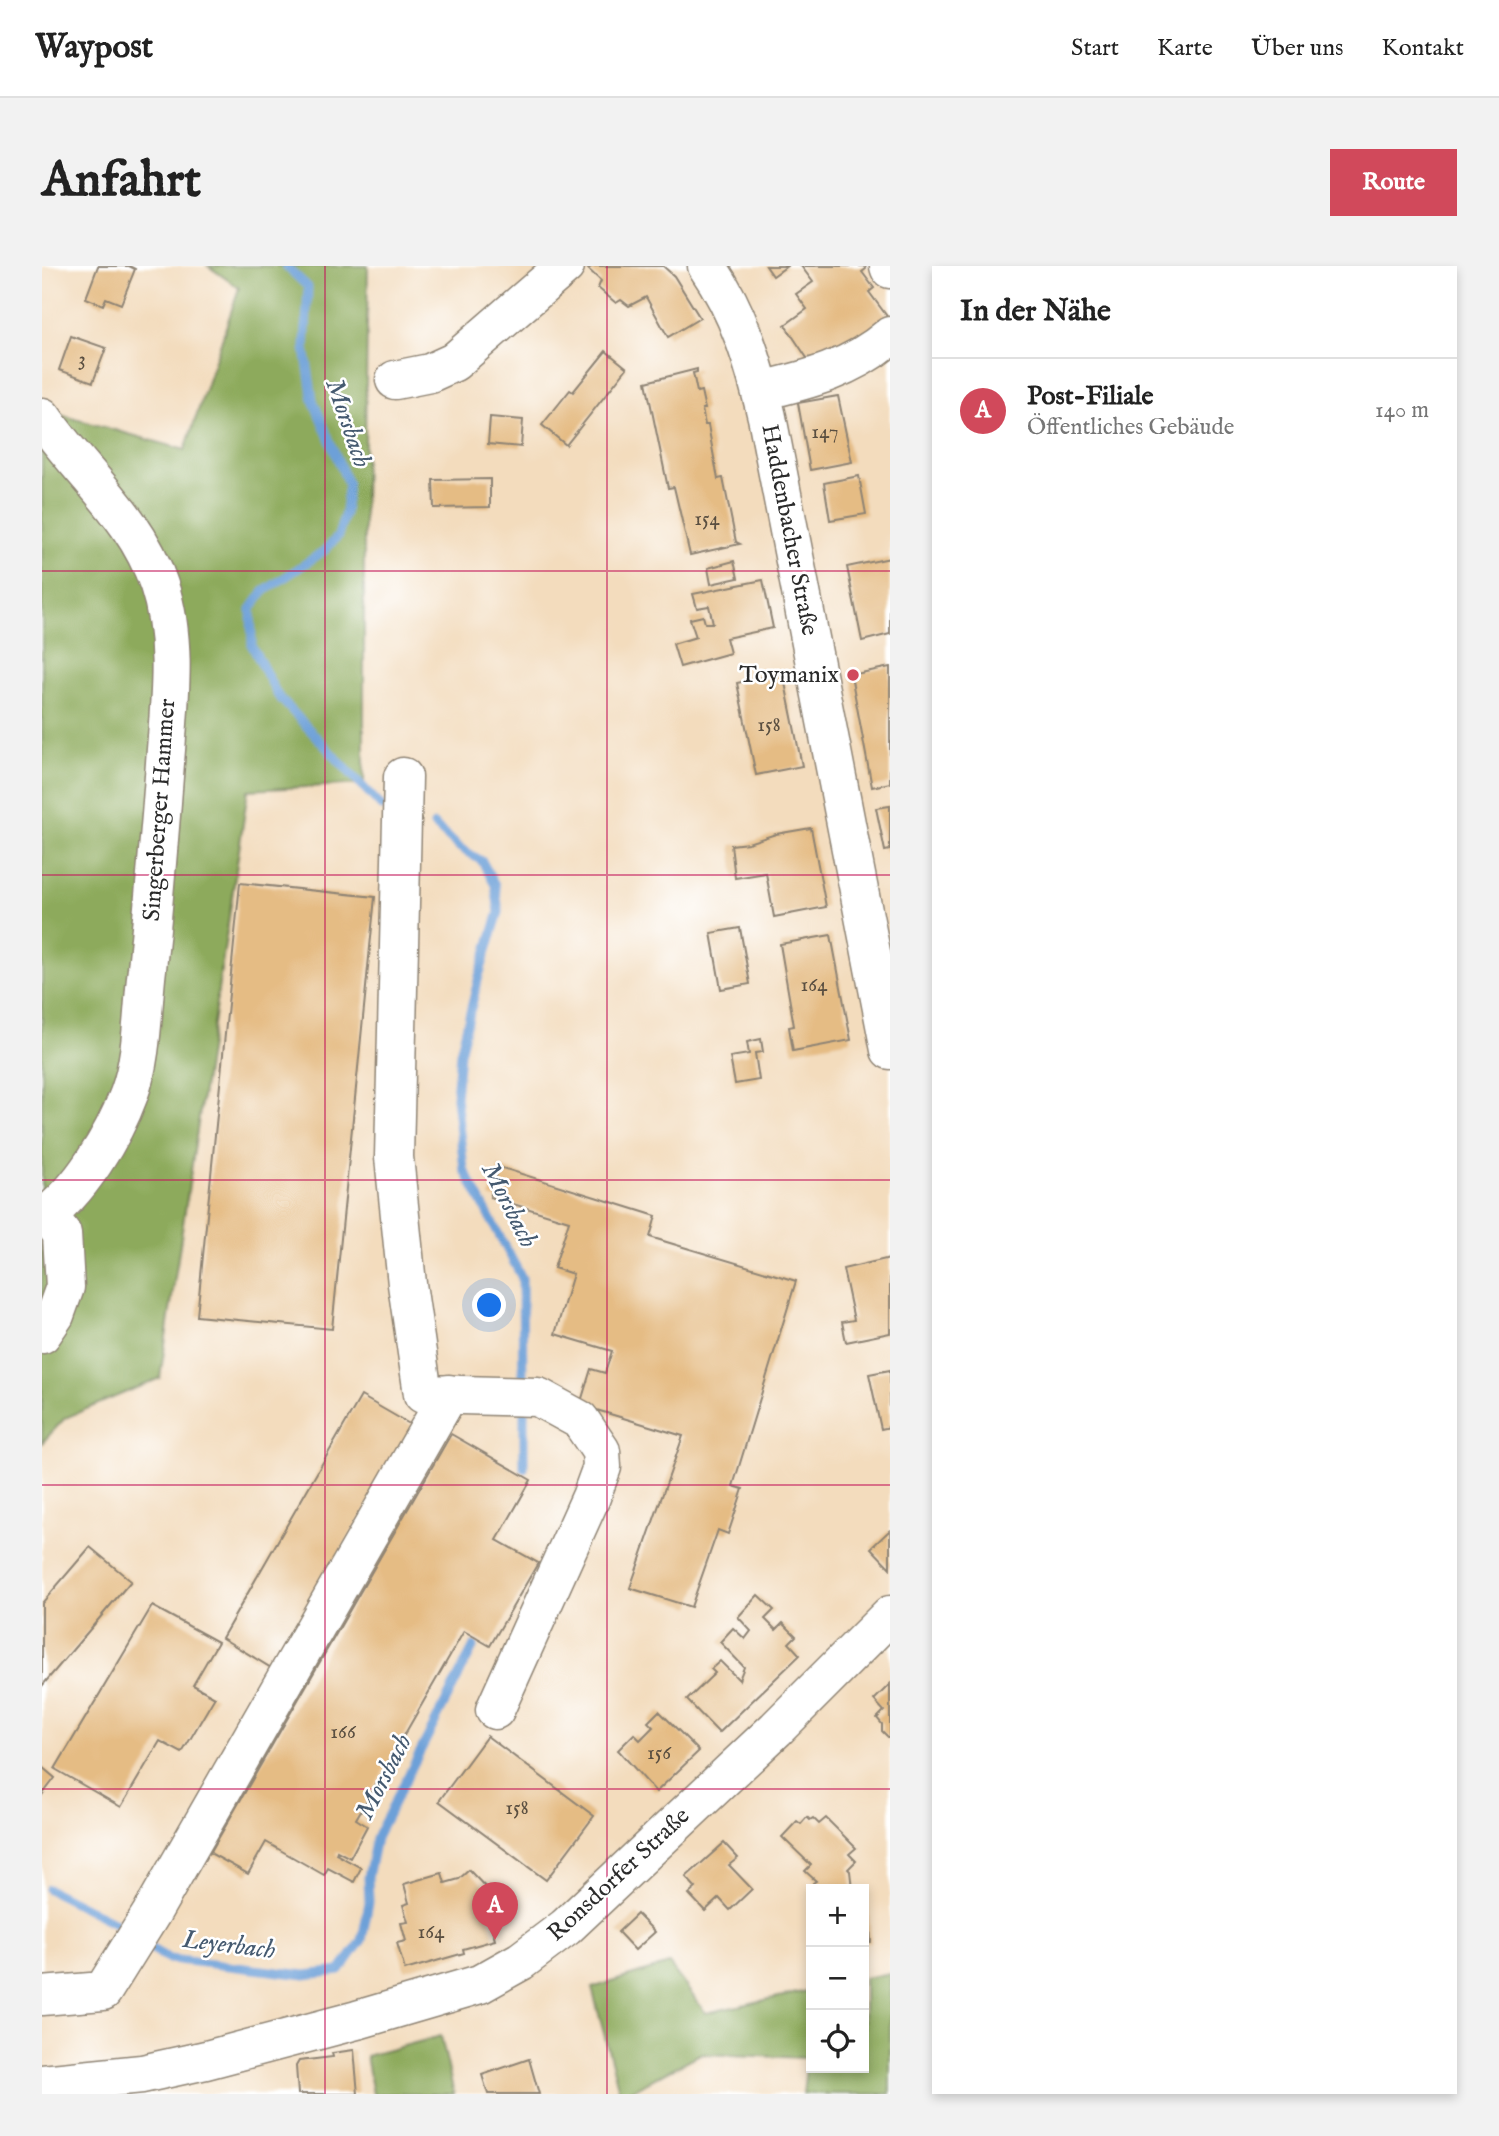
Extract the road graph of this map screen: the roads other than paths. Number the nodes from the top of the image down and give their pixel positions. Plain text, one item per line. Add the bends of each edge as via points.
1 (565, 266) edge
2 (707, 266) edge
3 (890, 336) edge
4 (395, 380) dead end
5 (761, 391) junction
6 (42, 417) edge
7 (403, 777) dead end
8 (890, 1050) edge
9 (45, 1216) edge
10 (42, 1334) edge
11 (449, 1394) junction
12 (890, 1615) edge
13 (495, 1710) dead end
14 (42, 1996) edge
15 (42, 2084) edge

1 - 4 main road via 454,362 430,373
2 - 5 main road, Haddenbacher Straße via 730,304
3 - 5 main road via 820,377
5 - 8 main road, Haddenbacher Straße
6 - 9 main road, Singerberger Hammer via 122,513 148,556 165,605 170,658 150,934 130,1092 107,1144
7 - 11 main road via 394,1157 423,1394
9 - 10 main road via 61,1234 65,1287
11 - 13 main road via 523,1398 580,1420 601,1451 602,1467 591,1497
11 - 14 main road via 103,1991
12 - 15 main road, Ronsdorfer Straße via 566,1927 480,1984 206,2060 142,2074

